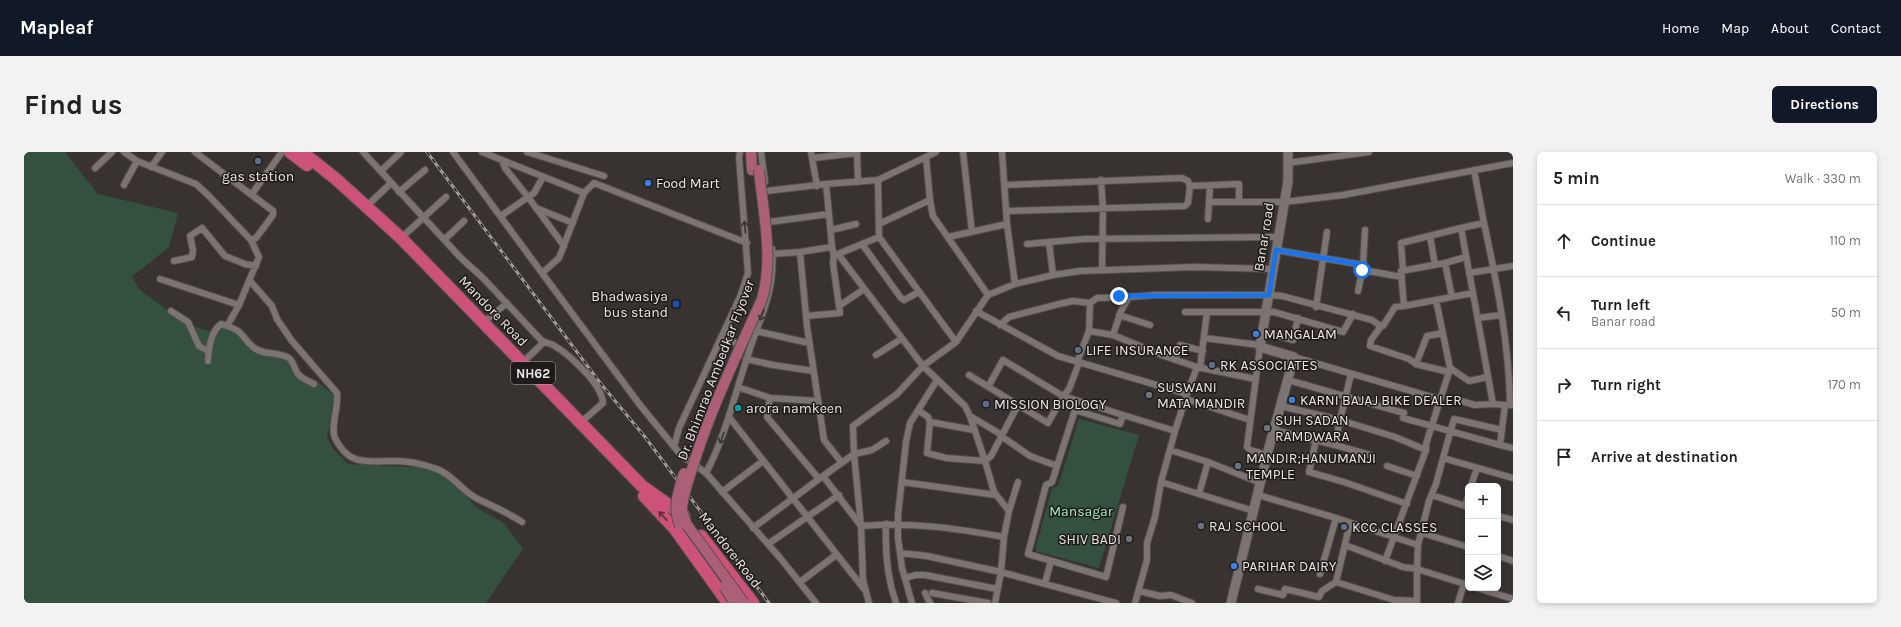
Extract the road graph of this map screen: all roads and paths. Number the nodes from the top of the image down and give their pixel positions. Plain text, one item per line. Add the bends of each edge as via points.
1 (112, 152) edge
2 (124, 152) edge
3 (162, 152) edge
4 (195, 152) edge
5 (282, 152) edge
6 (290, 152) edge
7 (302, 152) edge
8 (363, 152) edge
9 (453, 152) edge
10 (482, 152) edge
11 (527, 152) edge
12 (740, 152) edge
13 (752, 152) edge
14 (760, 152) edge
15 (857, 152) edge
16 (936, 152) edge
17 (963, 152) edge
18 (1002, 152) edge
19 (1288, 152) edge
20 (1370, 152) edge
21 (398, 153) edge
22 (812, 155) edge
23 (926, 157) junction
24 (502, 160) junction
25 (137, 161) junction
26 (1513, 162) edge
27 (1287, 163) junction
28 (151, 167) junction
29 (95, 168) dead end
30 (425, 170) dead end
31 (756, 170) junction
32 (1474, 170) junction
33 (381, 171) junction
34 (604, 176) dead end
35 (543, 177) junction
36 (878, 180) junction
37 (1100, 180) junction
38 (858, 182) junction
39 (391, 183) junction
40 (826, 184) junction
41 (124, 185) dead end
42 (1005, 185) junction
43 (817, 186) junction
44 (1190, 186) junction
45 (1210, 186) junction
46 (766, 191) junction
47 (399, 192) junction
48 (584, 193) junction
49 (252, 194) junction
50 (446, 197) dead end
51 (528, 197) junction
52 (930, 200) junction
53 (1209, 202) junction
54 (1239, 202) junction
55 (1284, 202) junction
56 (367, 206) junction
57 (536, 208) junction
58 (1103, 209) junction
59 (1006, 211) junction
60 (829, 214) junction
61 (424, 216) junction
62 (501, 216) junction
63 (1208, 219) dead end
64 (464, 221) dead end
65 (769, 222) junction
66 (573, 223) junction
67 (1484, 223) junction
68 (856, 224) dead end
69 (879, 224) junction
70 (1006, 224) junction
71 (1461, 228) junction
72 (832, 230) junction
73 (1365, 230) dead end
74 (972, 232) junction
75 (1327, 232) dead end
76 (1430, 236) junction
77 (879, 237) junction
78 (948, 237) junction
79 (1278, 237) junction
80 (401, 238) junction
81 (445, 239) junction
82 (1102, 239) junction
83 (251, 240) junction
84 (1049, 242) junction
85 (747, 243) junction
86 (862, 244) junction
87 (1027, 244) dead end
88 (564, 246) junction
89 (832, 247) junction
90 (1276, 250) junction
91 (800, 252) junction
92 (772, 254) junction
93 (836, 255) junction
94 (1466, 257) junction
95 (1324, 258) junction
96 (174, 261) dead end
97 (1445, 263) junction
98 (1435, 265) junction
99 (256, 266) junction
100 (1513, 266) edge
101 (1363, 268) junction
102 (1273, 269) junction
103 (1494, 269) junction
104 (1102, 270) junction
105 (542, 273) junction
106 (1469, 273) junction
107 (1402, 274) junction
108 (1053, 275) junction
109 (160, 279) dead end
110 (250, 282) junction
111 (1016, 284) junction
112 (864, 289) junction
113 (1358, 291) dead end
114 (919, 292) junction
115 (1473, 293) junction
116 (988, 295) junction
117 (1269, 295) junction
118 (1129, 297) junction
119 (1452, 297) junction
120 (1436, 300) junction
121 (507, 303) junction
122 (1090, 303) junction
123 (239, 305) junction
124 (839, 306) junction
125 (1404, 306) junction
126 (1316, 307) junction
127 (171, 310) dead end
128 (976, 311) junction
129 (1185, 312) dead end
130 (1207, 312) junction
131 (1266, 312) junction
132 (1353, 314) junction
133 (1119, 315) junction
134 (1501, 315) junction
135 (806, 316) junction
136 (1298, 318) junction
137 (1478, 318) junction
138 (483, 323) junction
139 (1000, 325) junction
140 (1150, 325) dead end
141 (1379, 325) junction
142 (227, 326) junction
143 (756, 331) junction
144 (1089, 331) junction
145 (1262, 332) junction
146 (1443, 333) junction
147 (1113, 335) junction
148 (721, 337) junction
149 (901, 338) junction
150 (1204, 338) junction
151 (544, 342) junction
152 (809, 342) junction
153 (956, 342) junction
154 (1260, 346) junction
155 (750, 348) junction
156 (208, 351) junction
157 (1203, 351) junction
158 (876, 355) dead end
159 (1294, 357) junction
160 (746, 359) junction
161 (1175, 360) junction
162 (208, 361) dead end
163 (1078, 362) junction
164 (522, 363) junction
165 (1416, 364) junction
166 (923, 366) junction
167 (1198, 367) junction
168 (1449, 370) junction
169 (813, 371) junction
170 (1351, 374) junction
171 (969, 375) dead end
172 (1488, 377) junction
173 (1255, 379) junction
174 (938, 380) junction
175 (1288, 380) junction
176 (314, 384) dead end
177 (738, 387) junction
178 (988, 387) junction
179 (1063, 396) junction
180 (1187, 396) junction
181 (1346, 396) junction
182 (770, 398) junction
183 (1439, 399) junction
184 (818, 401) junction
185 (1461, 401) dead end
186 (1493, 404) junction
187 (1018, 405) junction
188 (1509, 405) edge
189 (1281, 406) junction
190 (918, 410) junction
191 (1123, 415) junction
192 (970, 416) junction
193 (729, 417) junction
194 (1250, 420) junction
195 (1340, 420) junction
196 (930, 422) junction
197 (580, 423) junction
198 (1431, 427) junction
199 (974, 430) junction
200 (1274, 430) junction
201 (1502, 430) junction
202 (1175, 431) junction
203 (1450, 432) junction
204 (1002, 436) junction
205 (1316, 440) junction
206 (886, 442) dead end
207 (1335, 445) junction
208 (1500, 445) junction
209 (674, 447) junction
210 (1513, 448) edge
211 (1170, 450) junction
212 (1426, 450) junction
213 (854, 454) junction
214 (1267, 455) junction
215 (1370, 455) dead end
216 (1443, 458) junction
217 (763, 461) junction
218 (985, 461) junction
219 (1208, 462) junction
220 (842, 463) junction
221 (1057, 466) junction
222 (1387, 466) dead end
223 (1477, 468) junction
224 (706, 473) junction
225 (1417, 476) junction
226 (821, 478) junction
227 (1513, 478) edge
228 (902, 482) junction
229 (1018, 482) dead end
230 (1161, 482) junction
231 (1261, 483) junction
232 (1472, 483) edge
233 (722, 492) junction
234 (1199, 494) junction
235 (839, 495) junction
236 (996, 495) junction
237 (1258, 495) junction
238 (1432, 495) junction
239 (793, 498) junction
240 (1407, 504) junction
241 (1465, 506) edge
242 (1123, 507) dead end
243 (1009, 511) junction
244 (1254, 511) junction
245 (808, 517) junction
246 (1501, 517) edge
247 (1336, 518) junction
248 (1513, 520) edge
249 (522, 522) dead end
250 (898, 523) junction
251 (1350, 523) junction
252 (886, 524) junction
253 (861, 526) junction
254 (753, 528) junction
255 (1422, 533) junction
256 (1004, 537) junction
257 (1394, 537) junction
258 (768, 544) junction
259 (1345, 545) junction
260 (1418, 545) junction
261 (1465, 546) edge
262 (900, 553) junction
263 (836, 555) junction
264 (1501, 557) edge
265 (1051, 561) junction
266 (1385, 561) junction
267 (1513, 561) edge
268 (1417, 569) junction
269 (1001, 572) junction
270 (1320, 574) dead end
271 (905, 578) junction
272 (800, 582) junction
273 (1336, 582) junction
274 (1045, 583) junction
275 (1465, 584) edge
276 (1465, 586) edge
277 (864, 589) junction
278 (998, 589) junction
279 (1258, 589) dead end
280 (1139, 591) junction
281 (1485, 591) edge
282 (1171, 595) junction
283 (1318, 600) edge
284 (1513, 601) edge
285 (1417, 602) edge
286 (728, 603) edge
287 (735, 603) edge
288 (744, 603) edge
289 (753, 603) edge
290 (816, 603) edge
291 (869, 603) edge
292 (896, 603) edge
293 (912, 603) edge
294 (930, 603) edge
295 (988, 603) edge
296 (995, 603) edge
297 (1116, 603) edge
298 (1135, 603) edge
299 (1168, 603) edge
300 (1192, 603) edge
301 (1231, 603) edge
302 (1458, 603) edge

1 - 29 street
2 - 25 street
3 - 28 street
4 - 49 street
5 - 49 street
286 -> 6 highway, Mandore Road / NH62 via 675,529 655,507 581,435 376,224
7 - 56 highway, Mandore Road / NH62
8 - 33 street
9 - 62 street
10 - 24 street
11 - 34 street
85 -> 12 street
13 - 31 main road, Dr. Bhimrao Ambedkar Flyover
14 - 31 main road, Dr. Bhimrao Ambedkar Flyover
14 - 46 street
15 - 22 street
15 - 38 street
16 - 23 street
17 - 74 street
18 - 42 street
19 - 27 street, Banar road
20 - 27 street
21 - 33 street
22 - 43 street
23 - 36 street
23 - 52 street
24 - 35 street
24 - 51 street via 505,168
25 - 28 street
25 - 41 street
26 - 32 street
27 - 55 street, Banar road via 1288,181
28 - 83 street via 196,184
30 - 47 street
31 - 287 main road, Dr. Bhimrao Ambedkar Flyover, bridge via 762,254 756,298 708,404 678,492 675,509 681,528
31 - 288 main road, Dr. Bhimrao Ambedkar Flyover, bridge via 768,253 766,285 700,442 682,509 687,525
32 - 55 street via 1343,195
32 - 67 street
33 - 39 street
35 - 48 street
35 - 51 street via 534,193
36 - 38 street
36 - 69 street
37 - 42 street
37 - 44 street via 1182,178 1188,181
37 - 58 street
38 - 40 street
39 - 47 street
39 - 56 street
40 - 43 street
40 - 60 street
42 - 59 street
43 - 46 street
44 - 45 street
44 - 58 street via 1188,203 1185,206
45 - 53 street
45 - 54 street via 1239,184
46 - 65 street
47 - 61 street
48 - 66 street
48 - 85 street via 594,183
49 - 83 street via 271,208 273,215 256,238
50 - 61 street
51 - 57 street
51 - 62 street
52 - 69 street
52 - 78 street via 933,216
53 - 54 street
53 - 63 street
54 - 55 street
55 - 79 street, Banar road
56 - 80 highway, Mandore Road / NH62
57 - 66 street
57 - 88 street
58 - 59 street
58 - 82 street
59 - 70 street
60 - 65 street
60 - 72 street
61 - 80 street
61 - 81 street
62 - 105 street
64 - 81 street
65 - 92 street
66 - 88 street
67 - 71 street
67 - 103 street
68 - 72 street
69 - 77 street
70 - 74 street
70 - 111 street
71 - 76 street
71 - 94 street
72 - 89 street
73 - 101 street
74 - 78 street
75 - 95 street
76 - 98 street
76 - 107 street via 1401,243
77 - 86 street
77 - 114 street
78 - 116 street
79 - 82 street
79 - 90 street, Banar road
80 - 138 highway, Mandore Road / NH62
81 - 121 street
82 - 84 street
82 - 104 street
83 - 99 street via 259,257
84 - 87 street
84 - 108 street
85 - 148 street via 748,272 740,297
86 - 93 street
86 - 114 street via 901,298 904,300
88 - 105 street via 559,258
89 - 91 street
89 - 93 street
90 - 95 street
90 - 102 street, Banar road
91 - 92 street
91 - 135 street
92 -> 143 street via 773,273
93 - 112 street
93 - 124 street via 833,263
94 - 97 street
94 - 106 street
95 - 101 street
95 - 126 street
96 - 99 street via 192,257 190,236 202,228 225,256
97 - 98 street
97 - 119 street
98 - 107 street
99 - 110 street
100 - 103 street
101 - 107 street
101 - 113 street
102 - 104 street via 1194,267
102 - 117 street, Banar road
103 - 106 street
103 - 134 street
104 - 108 street
105 - 209 street
106 - 115 street
107 - 125 street
108 - 111 street
109 - 123 street
110 - 123 street
110 - 249 street via 272,306 277,320 292,341 337,393 334,436 348,455 362,462 406,462 436,468 476,498
111 - 116 street
112 - 124 street
112 - 149 street
114 - 153 street
115 - 119 street
115 - 137 street
116 - 128 street
117 - 118 street
117 - 126 street via 1282,296
117 - 131 street, Banar road
118 - 122 street via 1097,298
118 - 133 street
119 - 120 street
120 - 125 street
120 - 146 street
121 - 138 street
121 - 151 street
122 - 139 street via 1073,302 1022,312 1009,316
122 - 144 street
123 - 142 street
124 - 135 street via 840,313
125 - 141 street via 1395,307 1383,326
126 - 132 street via 1342,314
127 - 156 street via 188,322 199,346
128 - 139 street
128 - 153 street
129 - 130 street
130 - 131 street
130 - 150 street
131 - 136 street
131 - 145 street, Banar road
132 - 136 street via 1343,332
132 - 141 street
133 - 140 street
133 - 147 street
134 - 137 street
134 - 188 street via 1509,372
135 - 152 street
136 - 145 street via 1293,340
137 - 172 street
138 - 164 highway, Mandore Road / NH62
139 - 163 street via 1058,356
141 - 165 street via 1380,329 1371,340 1370,346 1409,359
142 - 156 street via 221,324 216,329
142 - 176 street via 238,330 258,351 279,353 288,357 299,375
143 - 152 street
143 - 155 street
144 - 147 street
144 - 163 street
145 - 154 street, Banar road
146 - 165 street via 1427,336
146 - 168 street
147 - 161 street
148 - 155 street
148 - 209 street via 679,428
149 - 158 street
149 - 166 street
150 - 154 street
150 - 157 street
151 - 164 street
151 - 197 street via 573,360 602,394 603,403
152 - 169 street
153 - 166 street
154 - 159 street
154 - 173 street
155 - 160 street
156 - 162 street
157 - 161 street via 1180,345
157 - 167 street
159 - 170 street
159 - 175 street
160 - 169 street
160 - 177 street
161 - 167 street
163 - 179 street via 1069,389
163 - 180 street
164 - 197 highway, Mandore Road / NH62
165 - 168 street
166 - 174 street
166 - 213 street via 897,394 853,426
167 - 173 street
167 - 180 street
168 - 172 street via 1469,382
168 - 183 street
169 - 184 street
170 - 181 street
170 - 183 street
171 - 178 street
172 - 186 street
173 - 194 street
174 - 190 street
174 - 192 street via 965,406
175 - 181 street
175 - 189 street
177 - 182 street
177 - 193 street
178 - 179 street via 1003,360
178 - 187 street
179 - 187 street via 1048,423
179 - 191 street
180 - 194 street
180 - 202 street
181 - 195 street
181 - 198 street
182 - 184 street
182 - 226 street via 767,417
183 - 198 street
184 - 220 street via 824,440
185 - 186 street via 1475,405
186 - 188 street
187 - 204 street
188 - 201 street
189 - 195 street
189 - 200 street
190 - 196 street via 928,417
190 - 228 street via 910,423
191 - 202 street
191 - 221 street via 1120,424 1075,410
192 - 199 street
192 - 204 street
193 - 217 street
193 -> 224 street
194 - 214 street via 1248,449
195 - 207 street
195 - 212 street via 1395,437
196 - 199 street
196 - 218 street via 927,453 946,458
197 - 289 highway, Mandore Road / NH62 via 642,486 687,519
198 - 203 street
198 - 212 street
199 - 218 street
200 - 205 street
200 - 214 street
201 - 203 street via 1454,419
201 - 208 street
202 - 211 street
203 - 208 street
203 - 216 street
204 - 218 street via 991,456
204 - 221 street via 1030,456
205 - 207 street
205 - 240 street via 1309,472
206 - 213 street via 872,450
207 - 215 street
208 - 210 street
209 - 224 street
211 - 219 street
211 - 230 street
212 - 225 street
213 - 220 street
213 - 253 street
214 - 231 street
216 - 223 street
216 - 238 street
217 - 233 street
217 - 239 street
218 - 236 street
219 - 231 street
219 - 234 street
220 - 226 street
221 - 265 street via 1052,482 1046,485 1028,554
222 - 225 street
223 - 227 street
223 - 232 street
224 - 233 street
225 - 240 street
226 - 235 street
226 - 239 street
228 - 236 street
228 - 250 street
229 - 243 street
230 - 234 street
230 - 280 street
231 - 237 street
233 - 254 street
234 - 244 street
235 - 245 street
235 - 253 street
236 - 243 street
237 - 244 street
237 - 247 street
238 - 241 street
238 - 255 street
239 - 245 street
239 - 254 street
240 - 257 street
242 - 265 street via 1106,577
243 - 256 street
244 - 301 street
245 - 258 street
245 - 263 street
246 - 248 street
247 - 251 street
247 - 270 street
250 - 252 street
250 - 256 street via 944,526
250 - 262 street
251 - 257 street
251 - 259 street
252 - 253 street
252 - 292 street via 885,552 890,586
253 - 277 street
254 - 258 street
255 - 260 street
255 - 261 street
256 - 269 street
257 - 260 street
257 - 266 street
258 - 272 street
259 - 266 street
259 - 273 street
260 - 268 street
262 - 269 street via 927,556
262 - 271 street
263 - 272 street
263 - 277 street
264 - 267 street
265 - 274 street
266 - 268 street
268 - 275 street
268 - 285 street
269 - 274 street
269 - 278 street
271 - 278 street via 925,575
271 - 293 street
272 - 290 street
273 - 283 street via 1322,590
273 - 285 street via 1394,600
274 - 297 street
276 - 302 street
277 - 291 street
278 - 296 street
279 - 283 street via 1283,596 1285,589
280 - 282 street via 1160,596
280 - 298 street
281 - 284 street
282 - 299 street
282 - 300 street
294 - 295 street via 929,593

